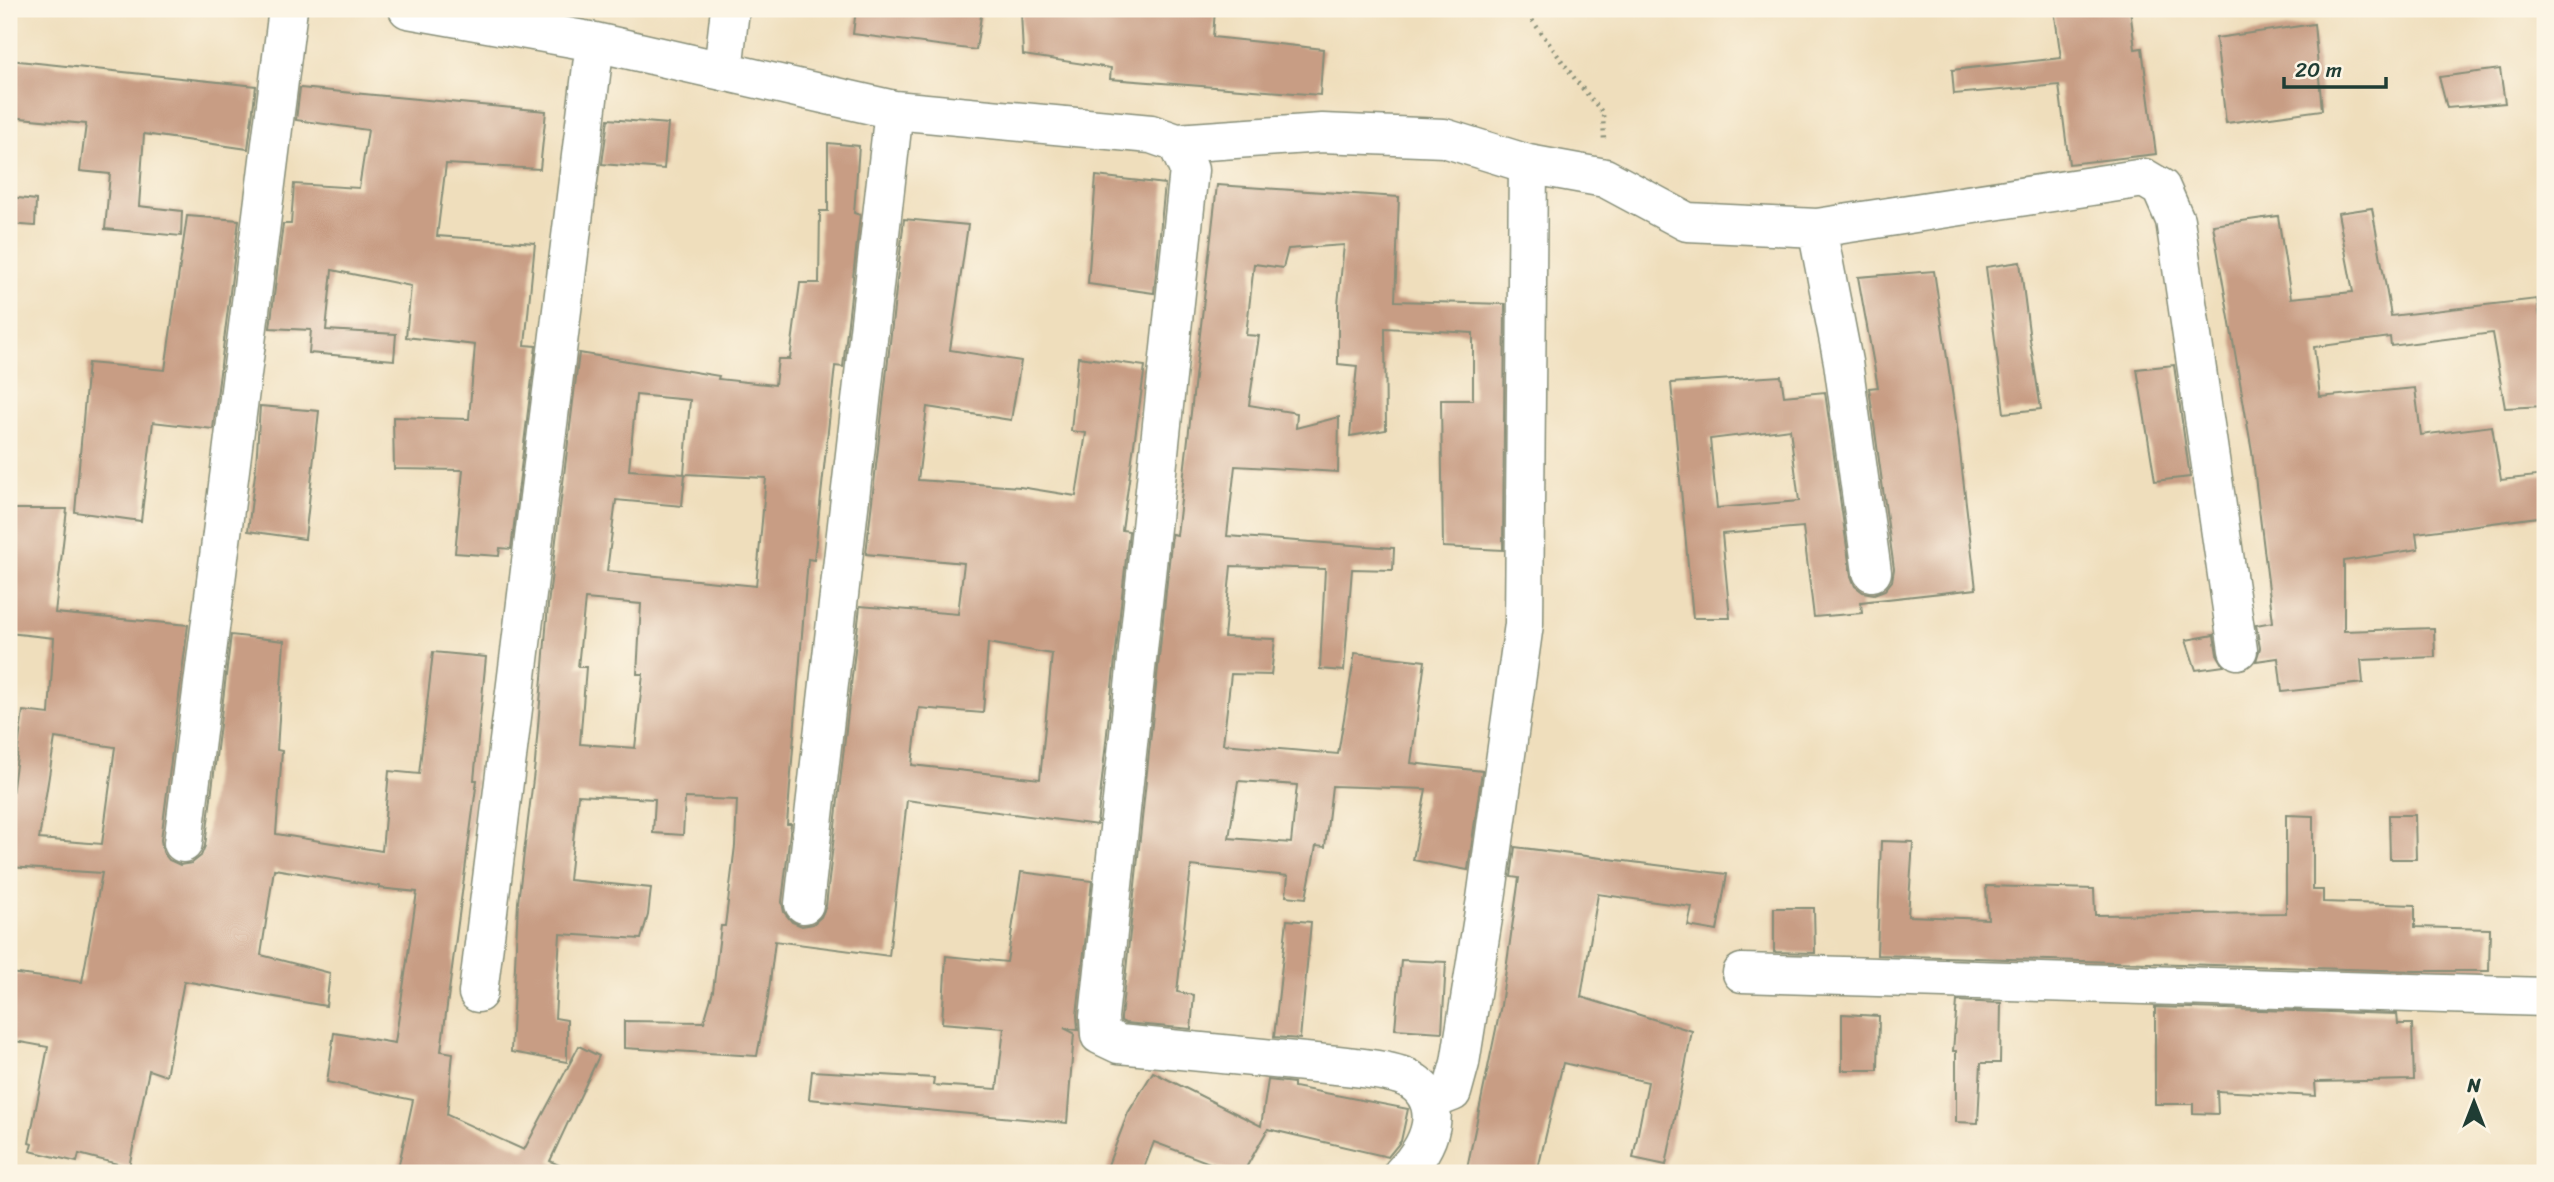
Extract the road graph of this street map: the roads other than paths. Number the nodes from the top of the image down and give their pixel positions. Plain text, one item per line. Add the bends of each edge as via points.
1 (288, 9) edge
2 (408, 9) edge
3 (730, 9) edge
4 (595, 42) junction
5 (723, 71) junction
6 (894, 110) junction
7 (1177, 143) junction
8 (1528, 164) junction
9 (1817, 228) junction
10 (1872, 572) dead end
11 (2238, 650) dead end
12 (183, 843) dead end
13 (804, 904) dead end
14 (1742, 973) dead end
15 (478, 993) dead end
16 (2545, 997) edge
17 (1429, 1101) junction
18 (1403, 1173) edge

1 - 12 street
2 - 4 street
3 - 5 street
4 - 5 street
4 - 15 street
5 - 6 street
6 - 7 street via 1151,134
6 - 13 street
7 - 8 street via 1322,133 1444,138
7 - 17 street via 1189,170 1100,1035 1119,1044 1407,1077
8 - 9 street via 1605,178 1687,222
8 - 17 street via 1524,624 1460,1063 1452,1092
9 - 10 street via 1843,362
9 - 11 street via 2144,178 2161,188 2175,220
14 - 16 street
17 - 18 street via 1430,1137

